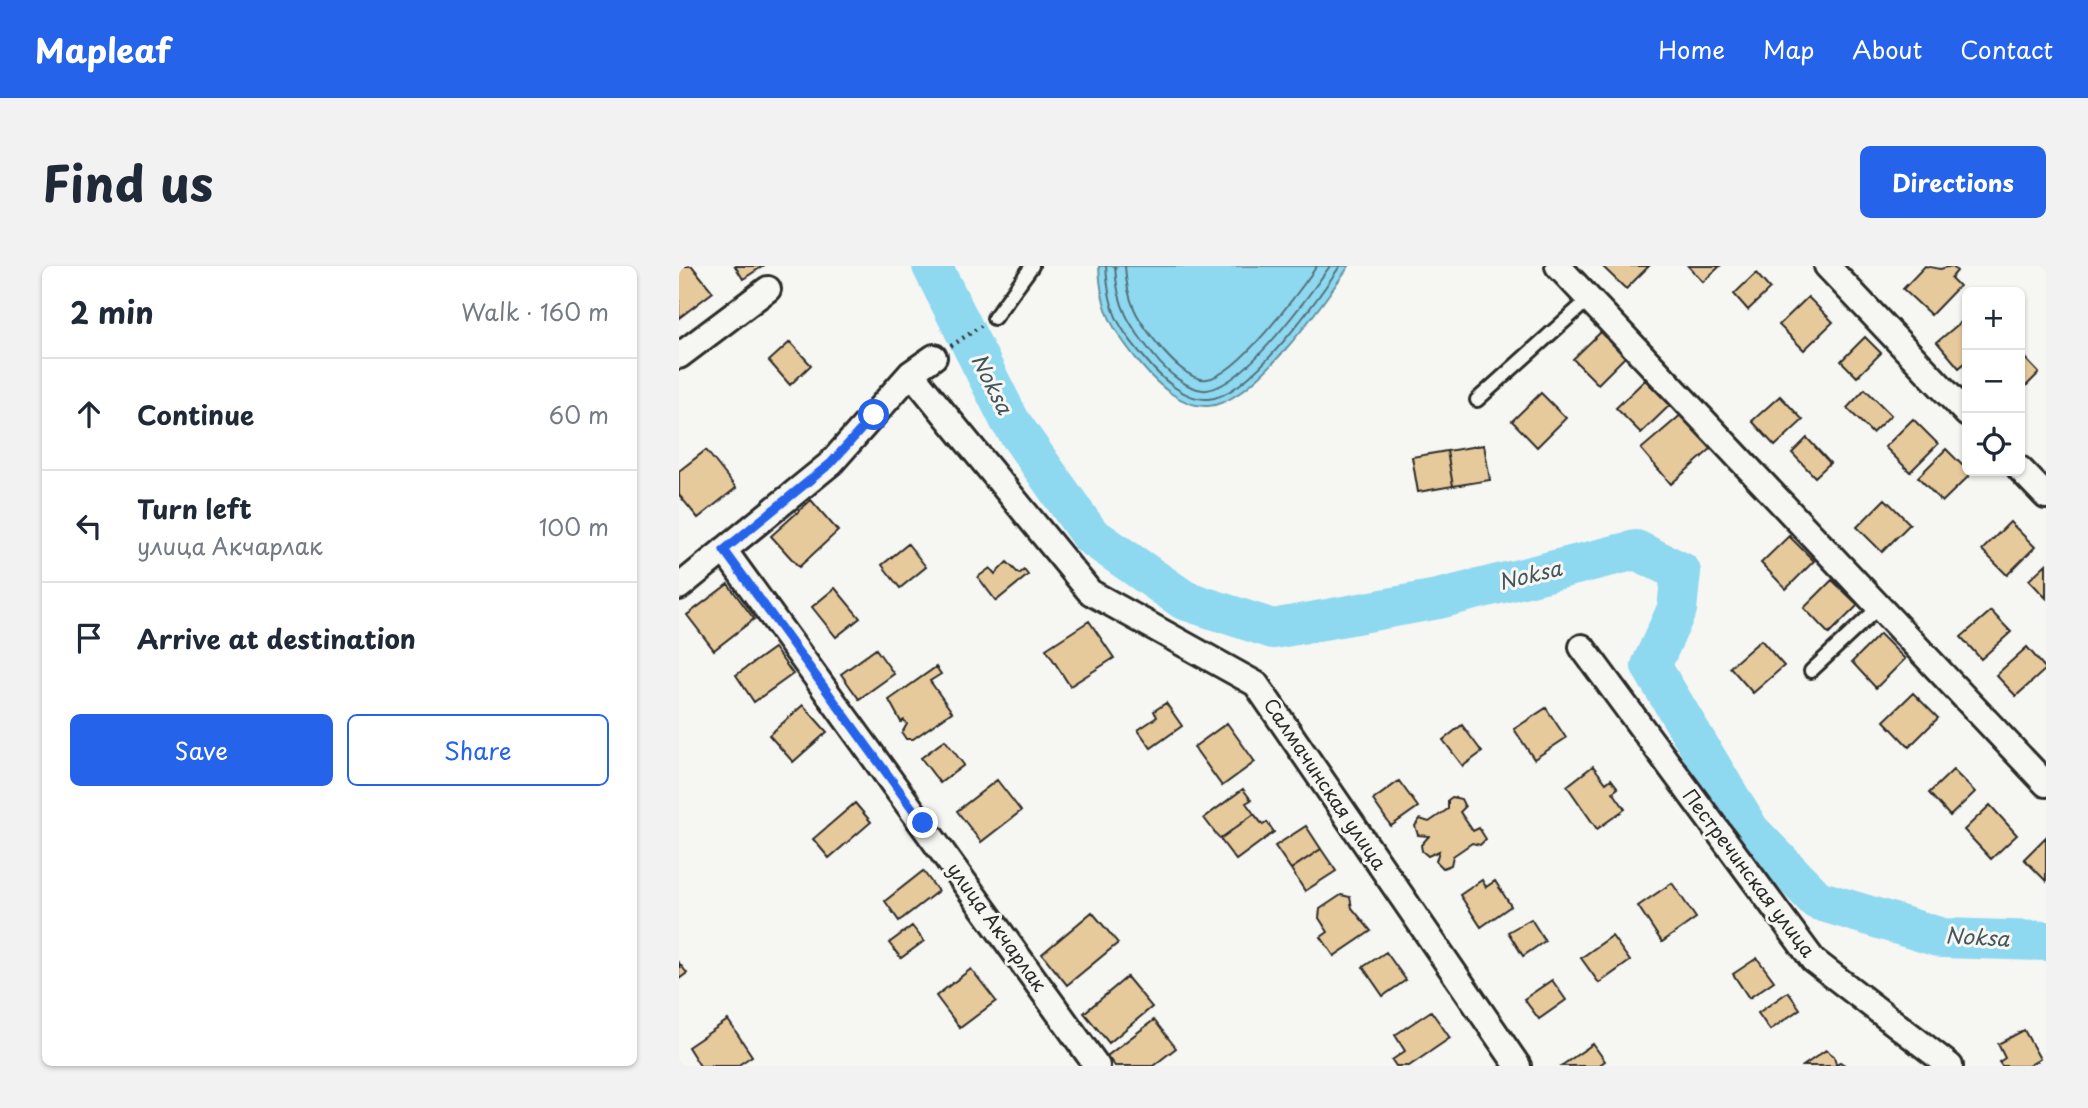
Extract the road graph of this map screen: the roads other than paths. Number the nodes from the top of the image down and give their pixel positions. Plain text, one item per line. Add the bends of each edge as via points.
1 (1032, 266) edge
2 (1558, 266) edge
3 (1827, 266) edge
4 (768, 289) dead end
5 (1589, 299) junction
6 (994, 318) road end
7 (679, 356) edge
8 (934, 357) road end
9 (911, 373) junction
10 (1477, 400) dead end
11 (1966, 413) edge
12 (2025, 474) edge
13 (2046, 496) edge
14 (724, 550) junction
15 (679, 587) edge
16 (1879, 607) junction
17 (1582, 647) dead end
18 (1811, 671) dead end
19 (2046, 784) edge
20 (1097, 1066) edge
21 (1518, 1066) edge
22 (1950, 1066) edge

1 - 6 lane
2 - 5 street
3 - 11 street
4 - 7 street
5 - 10 lane
5 - 16 street
8 - 9 street
9 - 14 street via 831,463
9 - 21 street, Салмачинская улица via 1090,592 1256,684
12 - 13 street
14 - 15 street
14 - 20 street, улица Акчарлак
16 - 18 lane
16 - 19 street
17 - 22 street, Пестречинская улица via 1813,960

